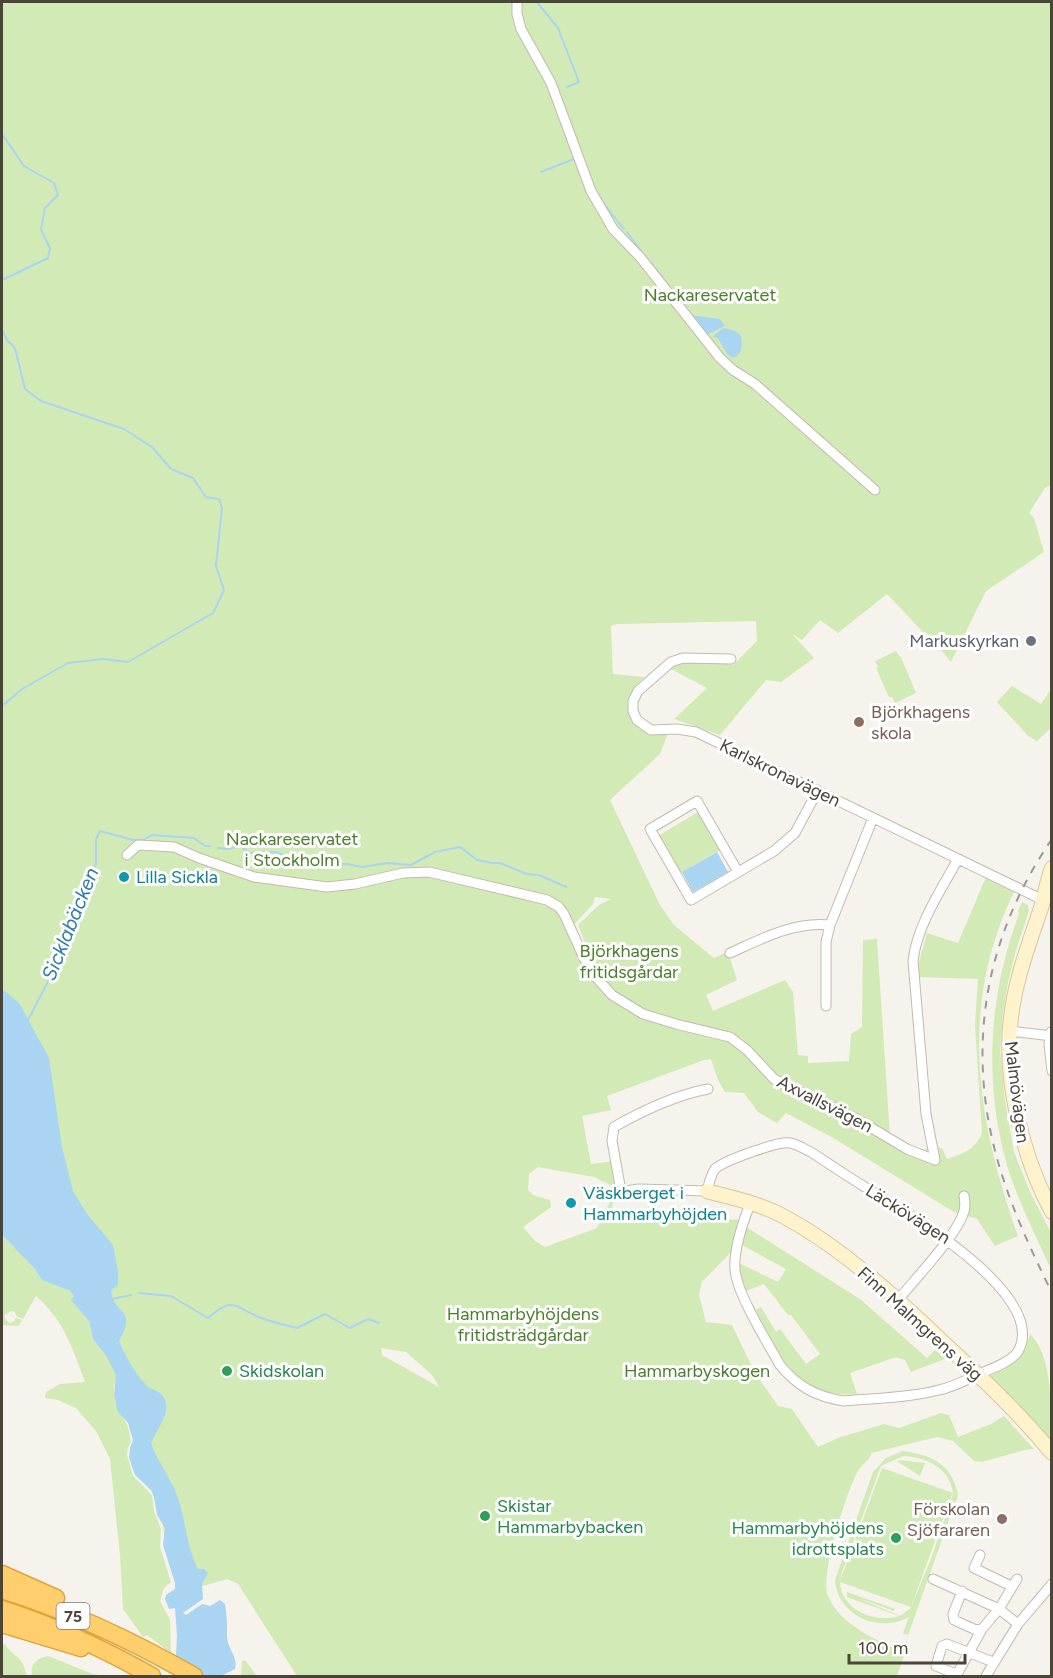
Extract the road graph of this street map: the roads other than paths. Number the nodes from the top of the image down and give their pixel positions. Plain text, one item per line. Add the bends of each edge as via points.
1 (517, 2) edge
2 (875, 490) dead end
3 (731, 659) dead end
4 (819, 790) junction
5 (873, 818) junction
6 (127, 855) dead end
7 (958, 859) junction
8 (1052, 868) edge
9 (738, 872) junction
10 (1047, 896) edge
11 (830, 926) junction
12 (730, 953) dead end
13 (826, 1006) dead end
14 (1010, 1031) junction
15 (1051, 1034) edge
16 (1052, 1071) edge
17 (708, 1089) dead end
18 (621, 1191) junction
19 (707, 1191) junction
20 (598, 1195) dead end
21 (964, 1196) dead end
22 (751, 1202) junction
23 (1052, 1212) edge
24 (948, 1238) junction
25 (898, 1300) junction
26 (977, 1375) junction
27 (1052, 1453) edge
28 (980, 1556) dead end
29 (2, 1574) edge
30 (933, 1579) dead end
31 (1052, 1584) edge
32 (2, 1590) edge
33 (962, 1591) junction
34 (2, 1609) edge
35 (999, 1609) junction
36 (2, 1624) edge
37 (1018, 1624) junction
38 (982, 1629) junction
39 (141, 1647) junction
40 (969, 1653) junction
41 (993, 1662) junction
42 (956, 1675) edge
43 (151, 1677) edge
44 (194, 1677) edge
45 (986, 1677) edge

1 - 2 street via 521,28 551,83 591,191 614,230 720,358
3 - 4 street, Karlskronavägen via 683,658 671,662 638,691 633,701 637,720 651,730 696,732
4 - 5 street, Karlskronavägen
4 - 9 street via 795,833
5 - 7 street, Karlskronavägen
5 - 11 street
6 - 7 street, Axvallsvägen via 138,845 174,847 254,877 327,886 429,872 547,900 559,907 594,975 612,995 643,1014 730,1037 774,1079 935,1160 926,1114 913,961 925,921
7 - 10 street, Karlskronavägen
8 - 10 street, Malmövägen
9 - 9 street via 697,801 650,829 691,900
10 - 14 street, Malmövägen via 1021,966
11 - 12 street via 793,927
11 - 13 street via 826,942
14 - 15 street
14 - 23 street, Malmövägen via 1011,1073 1021,1134 1034,1175
15 - 16 street
17 - 18 street via 614,1127 612,1141
18 - 19 street, Finn Malmgrens väg
18 - 20 street, Finn Malmgrens väg
19 - 22 street, Finn Malmgrens väg
19 - 24 street, Läckövägen via 715,1170 723,1164 788,1142 811,1152
21 - 24 street via 963,1216
22 - 25 street, Finn Malmgrens väg via 781,1215 829,1246
22 - 26 street, Läckövägen via 744,1218 736,1276 780,1365 801,1386 844,1401 938,1391
24 - 25 street
24 - 26 street, Läckövägen via 998,1279 1023,1316 1025,1333 1016,1354
25 - 26 street, Finn Malmgrens väg
26 - 27 street, Finn Malmgrens väg
28 - 35 street via 974,1568 1014,1583
29 - 39 highway via 63,1601
30 - 33 street
31 - 37 street
32 - 39 highway, 75
33 - 35 street
33 - 38 street via 954,1620
34 - 43 highway, 75 via 95,1645
35 - 37 street
35 - 38 street
36 - 43 highway via 97,1654
37 - 41 street
38 - 40 street
39 - 44 highway, 75
40 - 41 street
40 - 42 street
40 - 42 street via 947,1644 942,1646 936,1666
41 - 45 street

